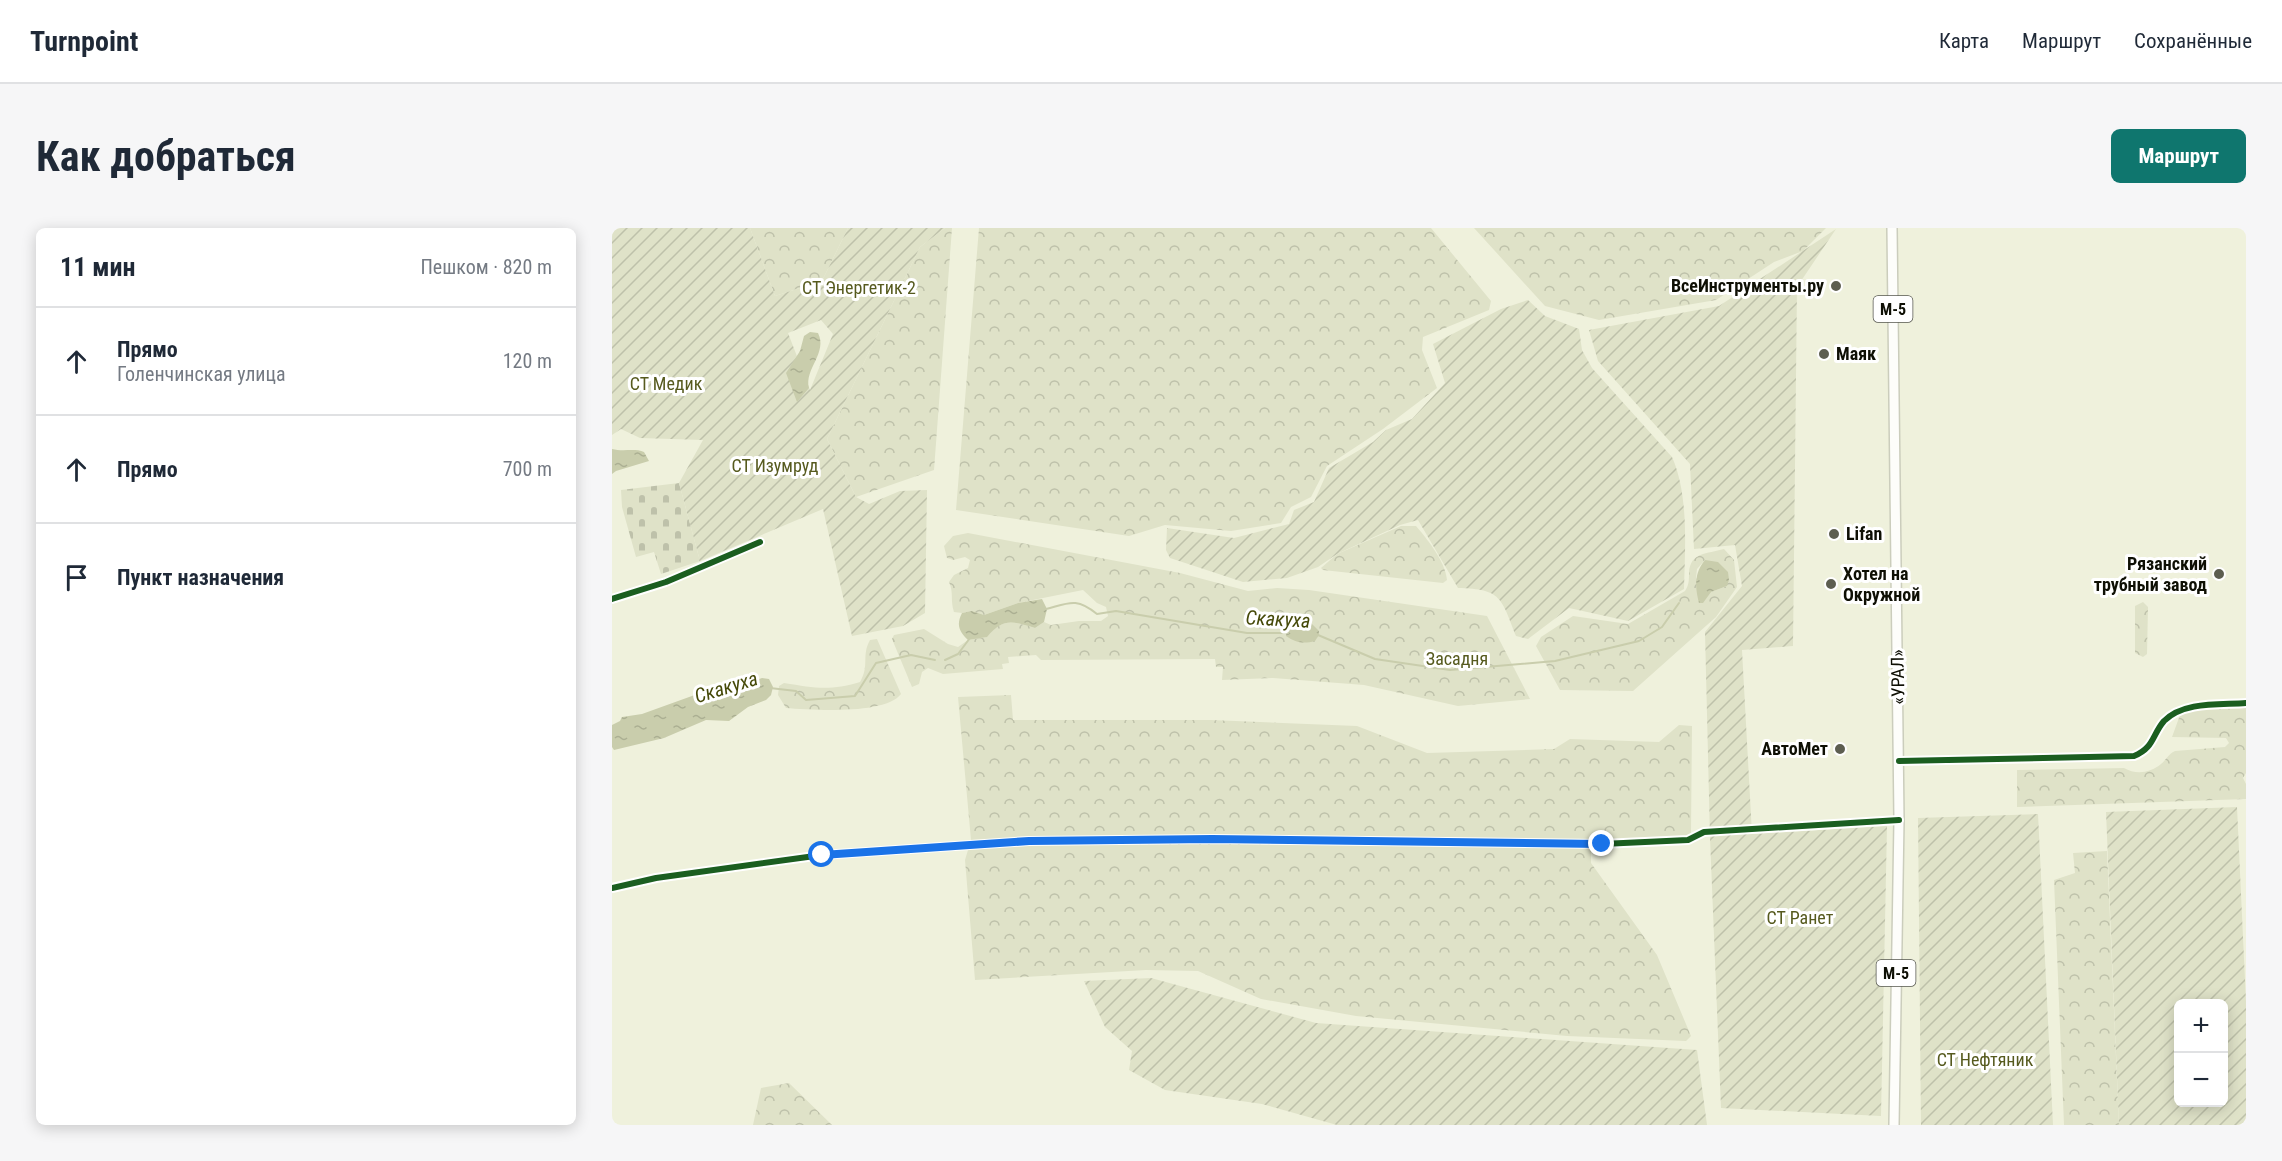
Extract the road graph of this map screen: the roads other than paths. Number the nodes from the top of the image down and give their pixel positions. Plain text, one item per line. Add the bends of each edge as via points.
1 (1892, 228) edge
2 (760, 542) dead end
3 (612, 599) edge
4 (2246, 704) edge
5 (1899, 760) junction
6 (1899, 820) junction
7 (612, 888) edge
8 (1894, 1125) edge

1 - 5 highway, «УРАЛ» / М-5
2 - 3 street via 666,582
4 - 5 street via 2191,707 2175,713 2163,722 2144,752 2134,756
5 - 6 highway, «УРАЛ» / М-5
6 - 7 street via 1704,832 1688,840 1602,844 1029,841 822,855 656,878
6 - 8 highway, «УРАЛ» / М-5

